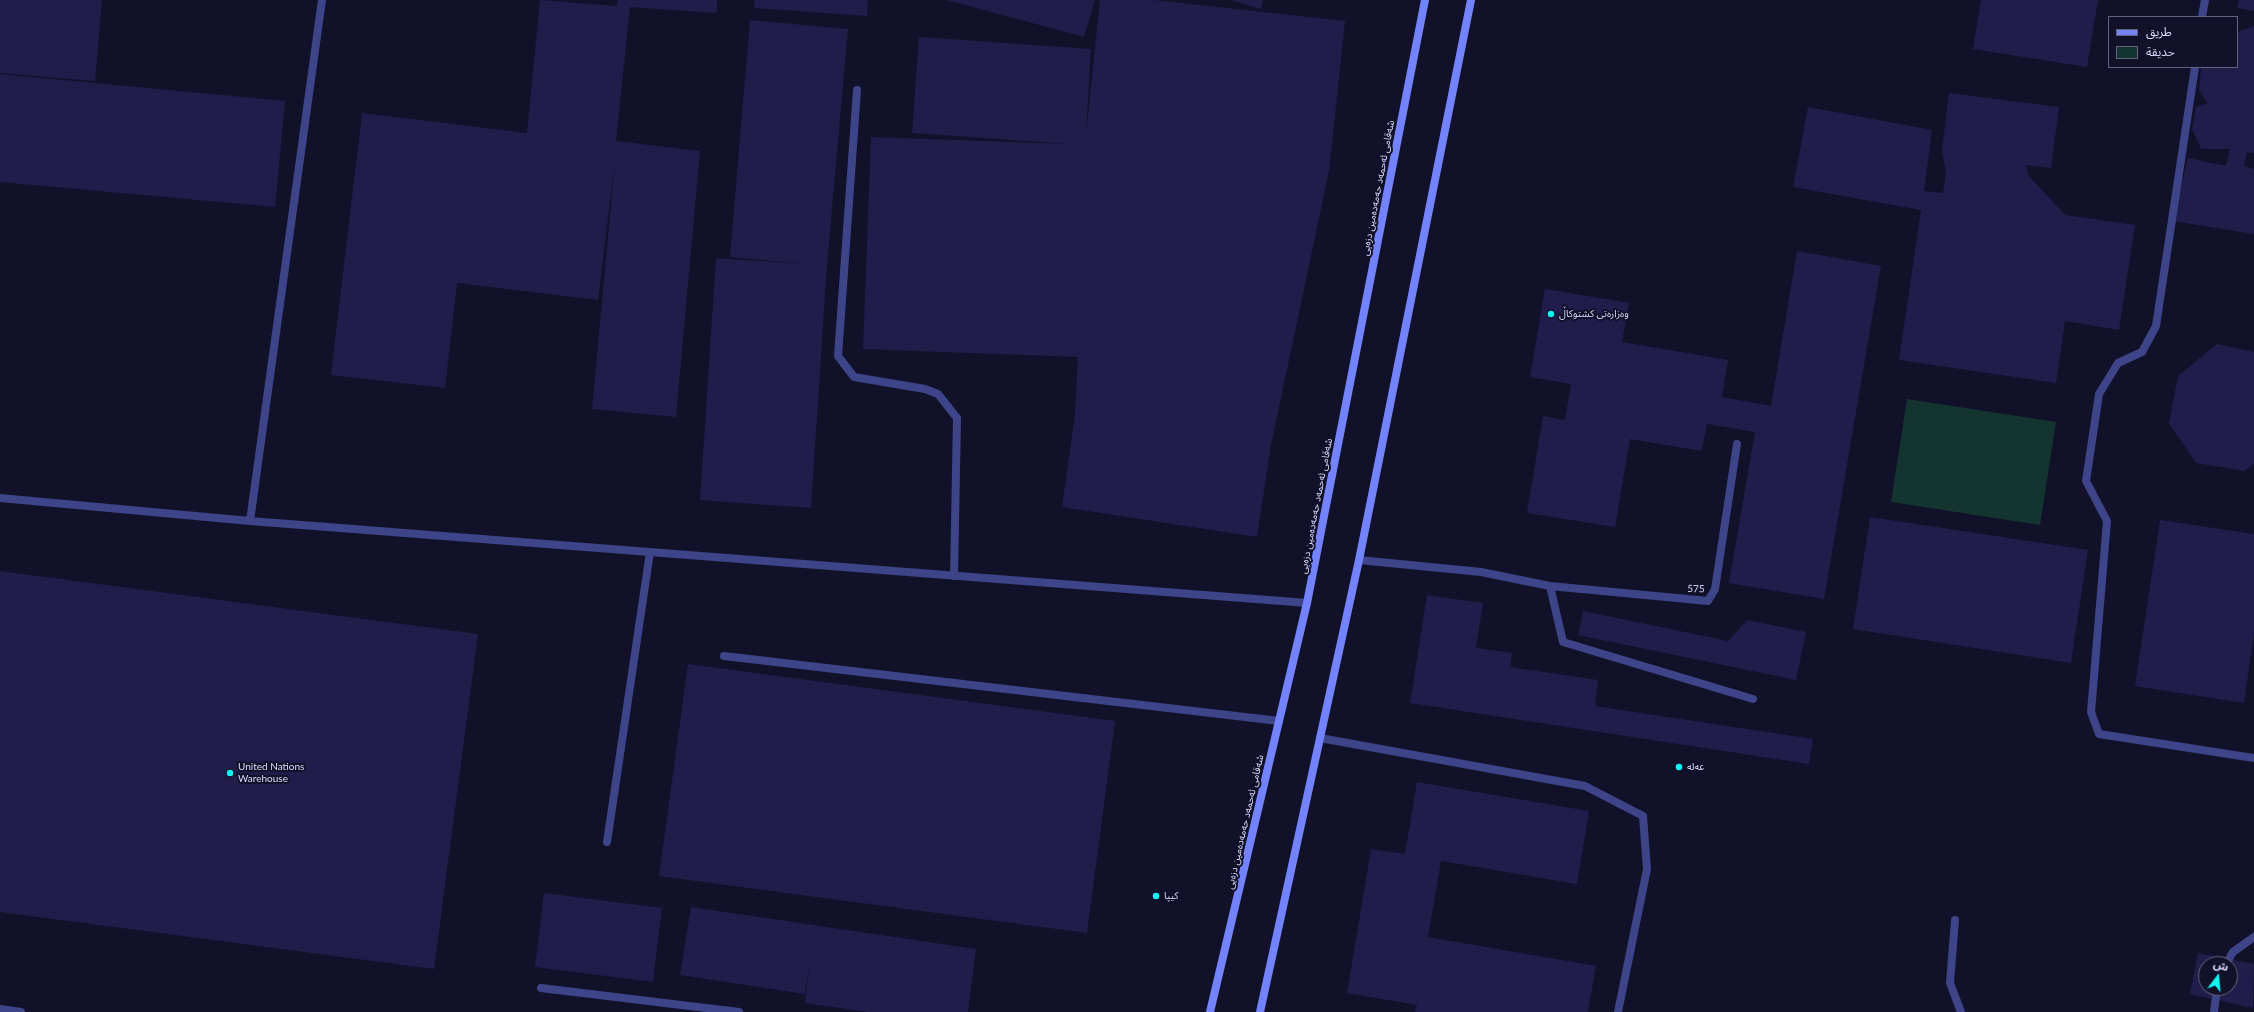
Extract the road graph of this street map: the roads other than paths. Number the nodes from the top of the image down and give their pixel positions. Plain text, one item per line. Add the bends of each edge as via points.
1 (322, 0) edge
2 (1424, 0) edge
3 (1471, 0) edge
4 (2205, 0) edge
5 (2202, 16) edge
6 (2195, 68) edge
7 (857, 90) dead end
8 (1737, 444) dead end
9 (0, 498) edge
10 (250, 521) junction
11 (650, 552) junction
12 (1359, 560) junction
13 (954, 576) junction
14 (1550, 586) junction
15 (1307, 603) junction
16 (724, 656) dead end
17 (1753, 699) dead end
18 (1279, 721) junction
19 (1320, 738) junction
20 (2254, 758) edge
21 (607, 842) dead end
22 (1955, 920) dead end
23 (2254, 937) edge
24 (2231, 956) edge
25 (541, 988) dead end
26 (2216, 996) edge
27 (0, 1009) edge
28 (21, 1012) edge
29 (739, 1012) edge
30 (1210, 1012) edge
31 (1260, 1012) edge
32 (1618, 1012) edge
33 (1962, 1012) edge
34 (2214, 1012) edge

1 - 10 street
2 - 15 street, شەقامی ئەحمەد حەمەدەمین دزەیی
3 - 12 street
4 - 5 street
6 - 20 street via 2156,326 2142,352 2118,363 2099,394 2086,481 2107,521 2091,712 2100,734
7 - 13 street via 838,356 854,377 925,389 938,394 957,418
8 - 14 street, 575 via 1715,589 1708,601
9 - 10 street
10 - 11 street
11 - 13 street
11 - 21 street
12 - 14 street via 1481,572
12 - 19 street
13 - 15 street
14 - 17 street via 1563,642
15 - 18 street, شەقامی ئەحمەد حەمەدەمین دزەیی
16 - 18 street
18 - 30 street, شەقامی ئەحمەد حەمەدەمین دزەیی
19 - 31 street
19 - 32 street via 1585,786 1643,816 1647,869
22 - 33 street via 1950,983
23 - 24 street
25 - 29 street
26 - 34 street
27 - 28 street

